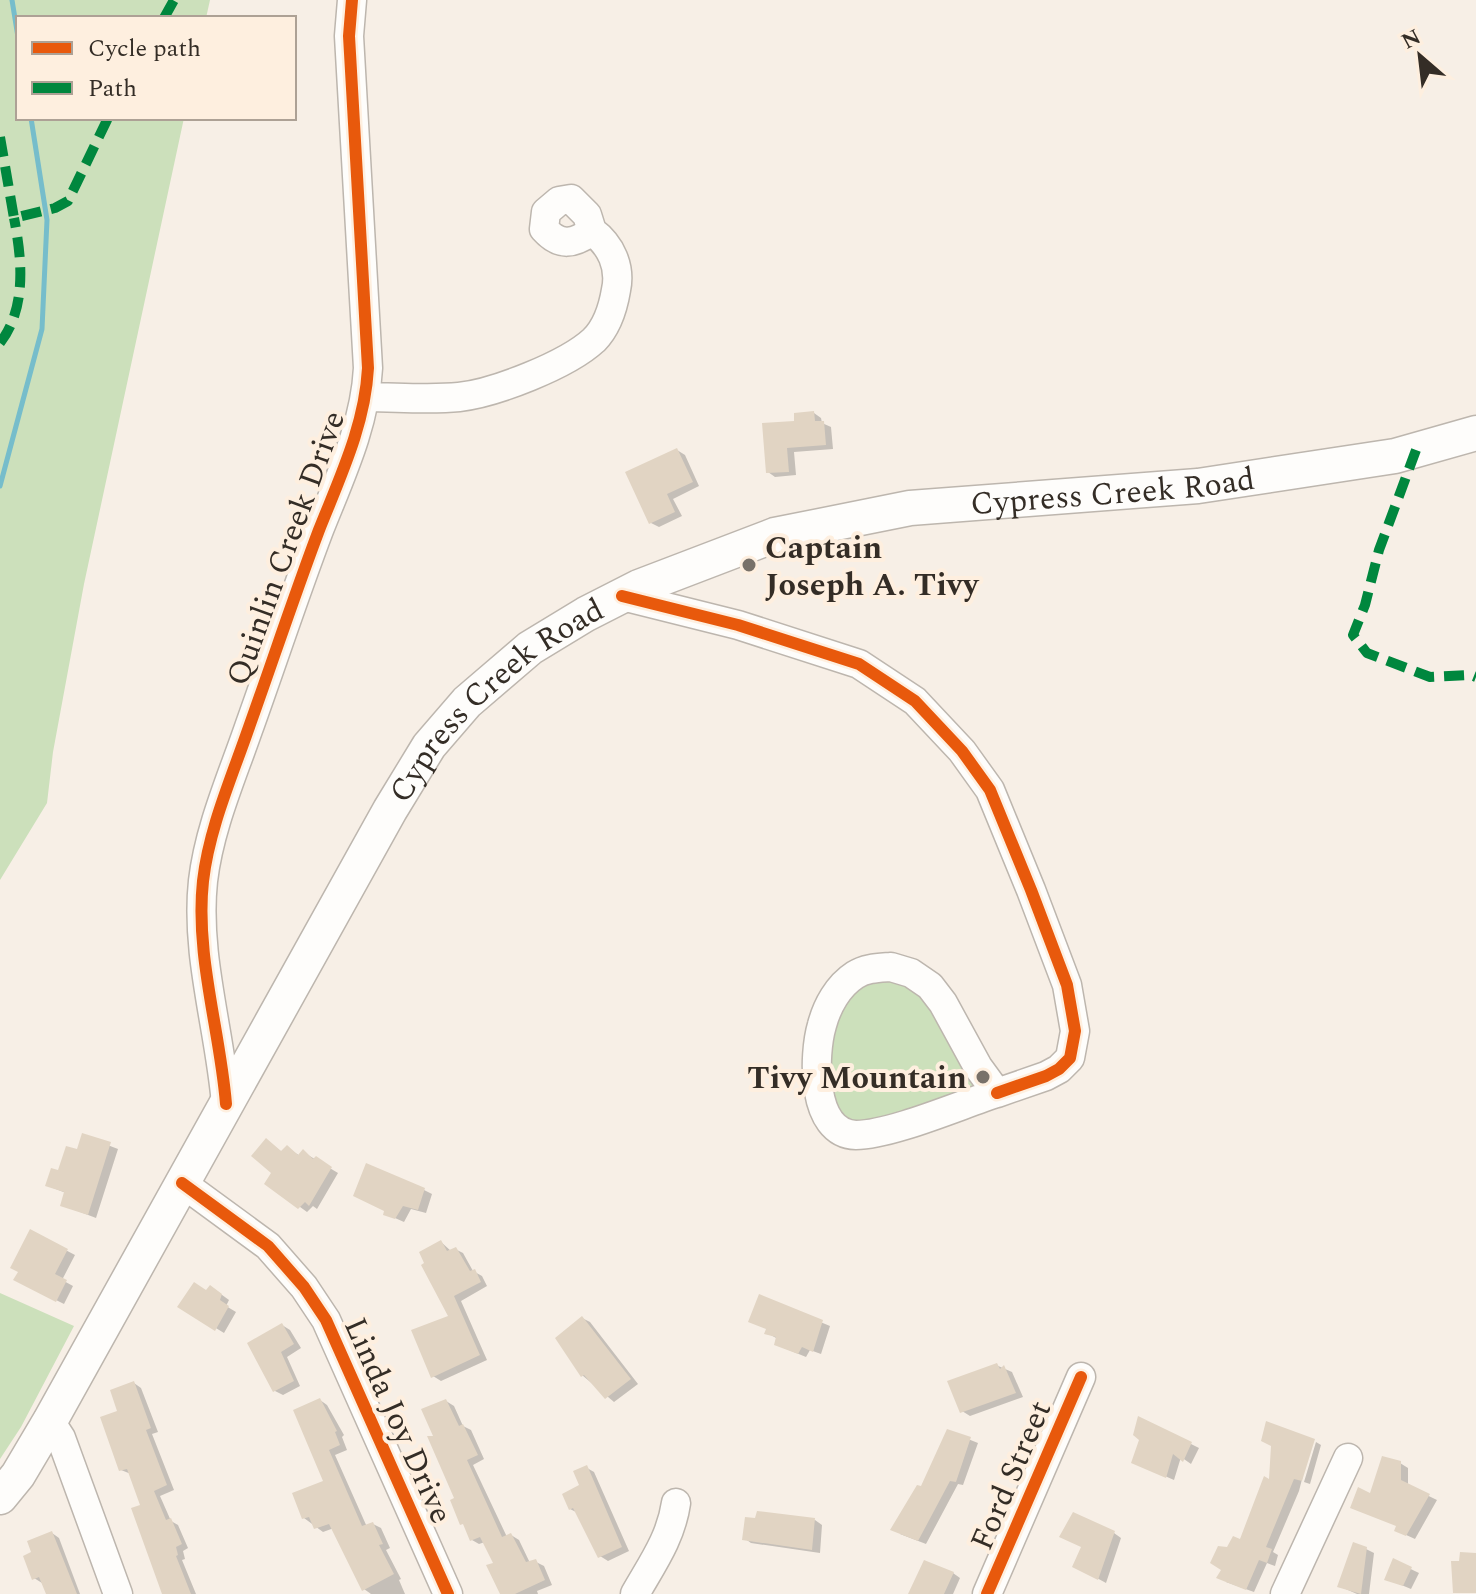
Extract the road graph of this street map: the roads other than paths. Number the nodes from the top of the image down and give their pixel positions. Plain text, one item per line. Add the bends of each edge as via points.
1 (352, 0) edge
2 (592, 231) dead end
3 (366, 397) junction
4 (1476, 433) edge
5 (622, 596) junction
6 (997, 1093) junction
7 (226, 1104) junction
8 (182, 1183) junction
9 (1081, 1377) dead end
10 (50, 1421) junction
11 (1348, 1458) dead end
12 (0, 1497) edge
13 (676, 1503) dead end
14 (118, 1594) edge
15 (448, 1594) edge
16 (635, 1594) edge
17 (987, 1594) edge
18 (1285, 1594) edge

1 - 3 street, Quinlin Creek Drive via 349,36
2 - 3 street via 613,255 618,281 612,312 583,348 501,388 459,397
3 - 7 street, Quinlin Creek Drive via 213,831 203,881 202,929
4 - 5 main road, Cypress Creek Road via 1395,456 1198,486 910,508 775,535
5 - 6 street via 738,625 859,664 915,701 962,751 990,790 1025,876 1067,985 1075,1031 1070,1058 1059,1069
5 - 7 main road, Cypress Creek Road via 530,648 467,702 429,746
6 - 6 street via 943,1003 911,973 891,967 858,973 831,1000 821,1026 817,1080 821,1102 839,1131 855,1135 888,1129
7 - 8 main road, Cypress Creek Road
8 - 10 main road, Cypress Creek Road
8 - 15 street, Linda Joy Drive via 268,1246 326,1320
9 - 17 street, Ford Street
10 - 12 main road, Cypress Creek Road
10 - 14 street via 61,1438
11 - 18 street
13 - 16 street via 666,1540

